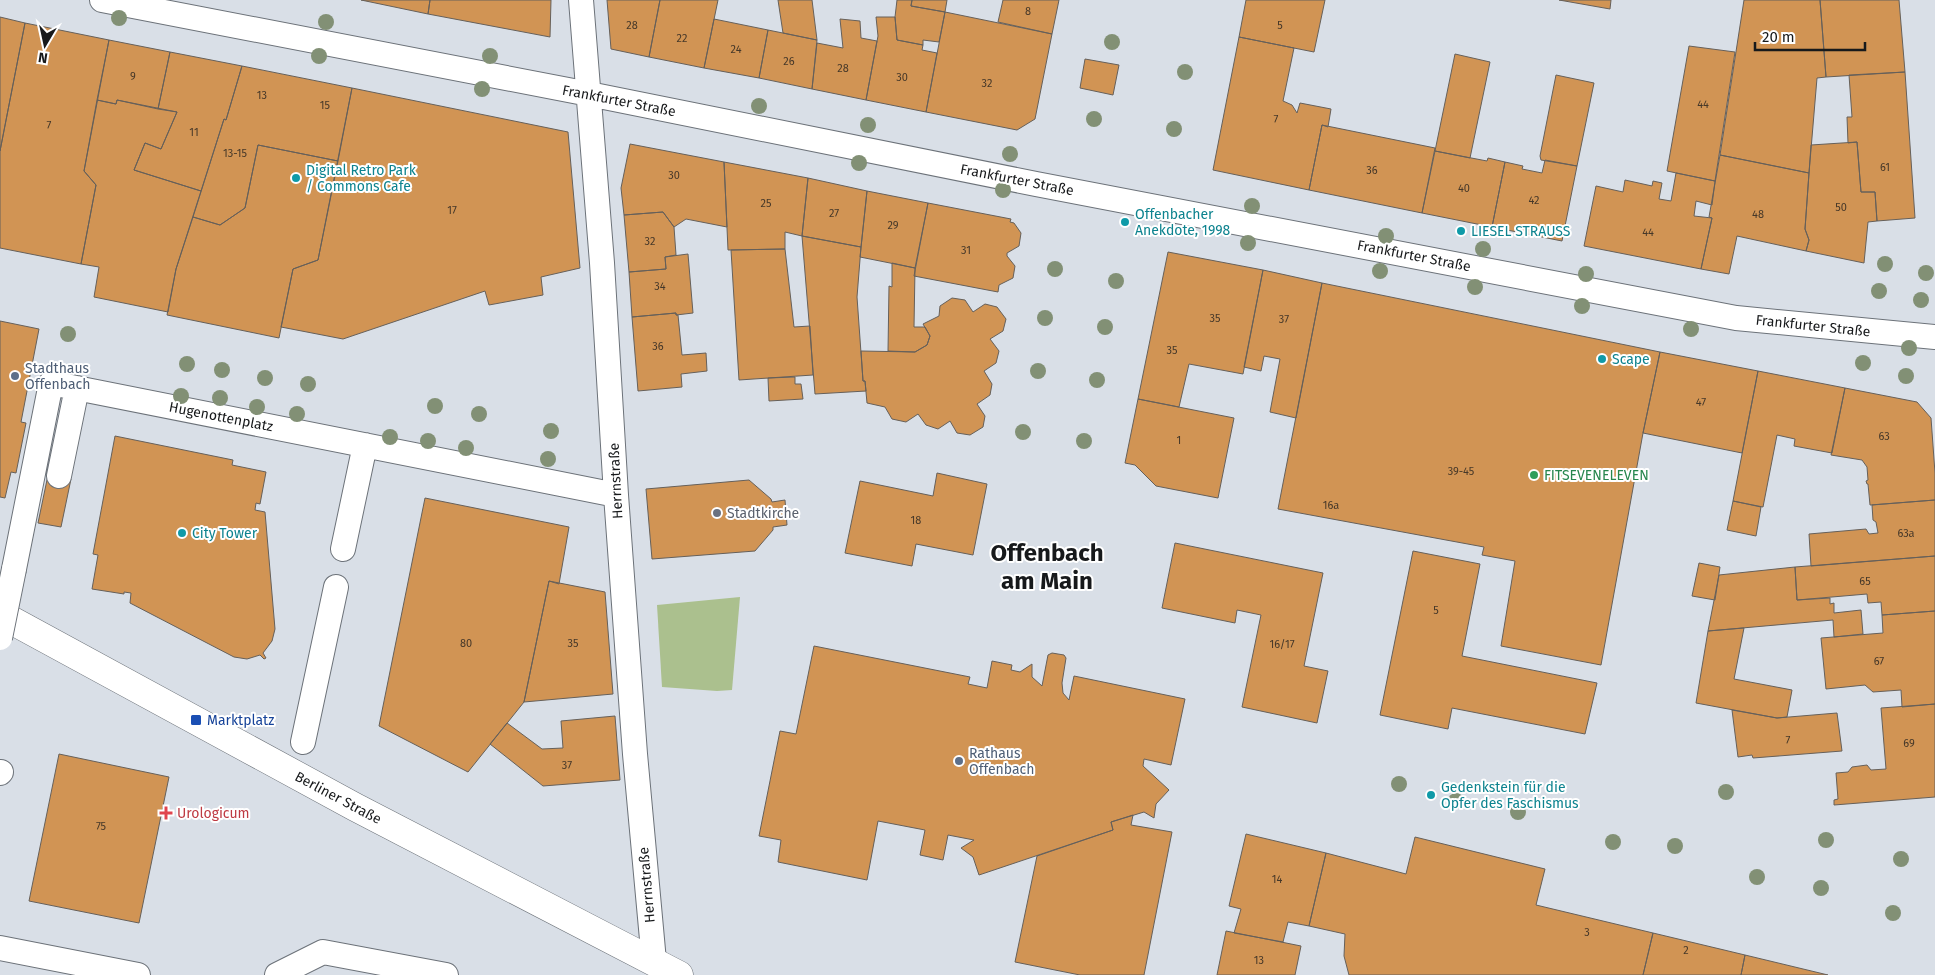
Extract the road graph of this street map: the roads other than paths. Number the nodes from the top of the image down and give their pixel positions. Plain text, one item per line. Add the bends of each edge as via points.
1 (102, 0) edge
2 (582, 0) edge
3 (589, 94) junction
4 (1935, 337) edge
5 (77, 388) junction
6 (365, 445) junction
7 (59, 476) dead end
8 (616, 495) junction
9 (343, 549) dead end
10 (336, 587) dead end
11 (0, 614) edge
12 (0, 638) edge
13 (303, 742) dead end
14 (0, 948) edge
15 (654, 961) junction
16 (138, 975) edge
17 (277, 975) edge
18 (446, 975) edge
19 (679, 975) edge

1 - 3 street, Frankfurter Straße
2 - 3 street, Herrnstraße
3 - 4 street, Frankfurter Straße via 1046,186 1736,318
3 - 8 street, Herrnstraße
5 - 6 street, Hugenottenplatz
5 - 7 street
5 - 12 street, Hugenottenplatz, bridge via 51,383
6 - 8 street, Hugenottenplatz
6 - 9 street
8 - 15 street, Herrnstraße
10 - 13 street
11 - 15 main road, Berliner Straße via 355,807
14 - 16 street
15 - 19 main road, Berliner Straße
17 - 18 street via 323,952

